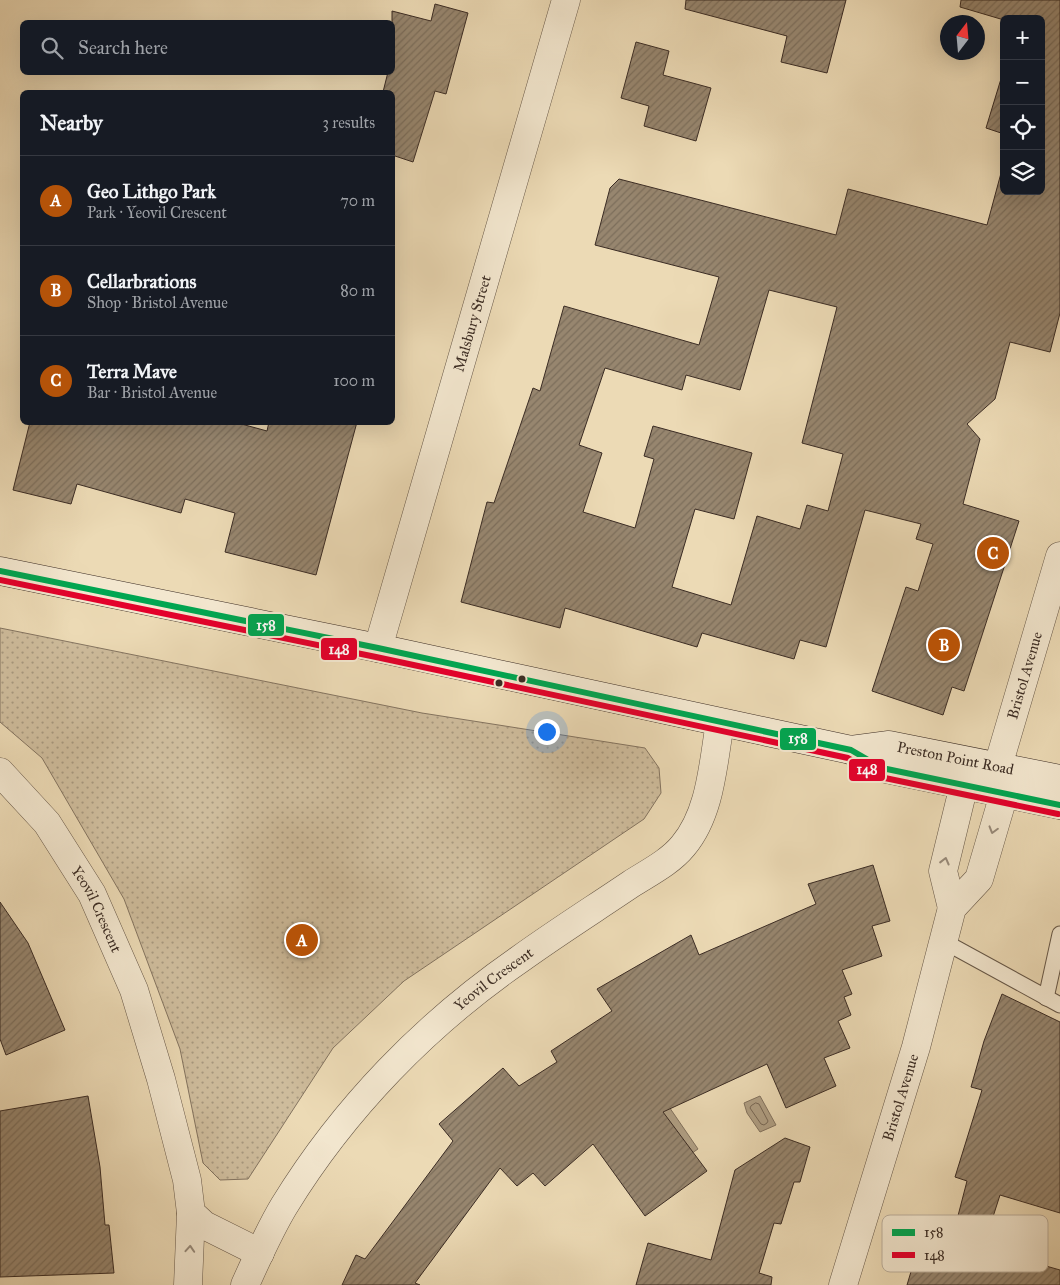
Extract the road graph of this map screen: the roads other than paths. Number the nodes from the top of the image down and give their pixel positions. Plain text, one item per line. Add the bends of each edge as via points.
1 (566, 0) edge
2 (1060, 556) edge
3 (0, 571) edge
4 (378, 648) junction
5 (720, 723) junction
6 (850, 750) junction
7 (998, 766) junction
8 (0, 772) edge
9 (1060, 779) edge
10 (964, 785) junction
11 (1004, 794) junction
12 (1060, 805) edge
13 (952, 908) junction
14 (1060, 934) edge
15 (943, 941) junction
16 (1046, 998) junction
17 (1060, 1005) edge
18 (191, 1213) junction
19 (260, 1253) junction
20 (188, 1285) edge
21 (245, 1285) edge
22 (843, 1285) edge

1 - 4 street, Malsbury Street
2 - 7 street, Bristol Avenue
3 - 4 street, Preston Point Road
4 - 5 street, Preston Point Road
5 - 6 street, Preston Point Road
5 - 19 street, Yeovil Crescent via 703,810 683,846 653,870 520,958 449,1012 383,1076 332,1137 285,1206
6 - 7 street, Preston Point Road via 889,745
6 - 10 street, Preston Point Road via 882,768
7 - 9 street, Preston Point Road
7 - 10 street
7 - 11 street, Bristol Avenue
8 - 18 street, Yeovil Crescent via 47,823 92,894 134,990 187,1180
10 - 11 street, Preston Point Road
13 -> 10 street, Bristol Avenue via 943,871
11 - 12 street, Preston Point Road
11 -> 13 street, Bristol Avenue via 979,879
13 - 15 street, Bristol Avenue
14 - 16 lane
15 - 16 lane
15 - 22 street, Bristol Avenue via 916,1047
16 - 17 lane
18 - 19 street via 204,1225
20 -> 18 street, Yeovil Crescent
19 - 21 street, Yeovil Crescent

